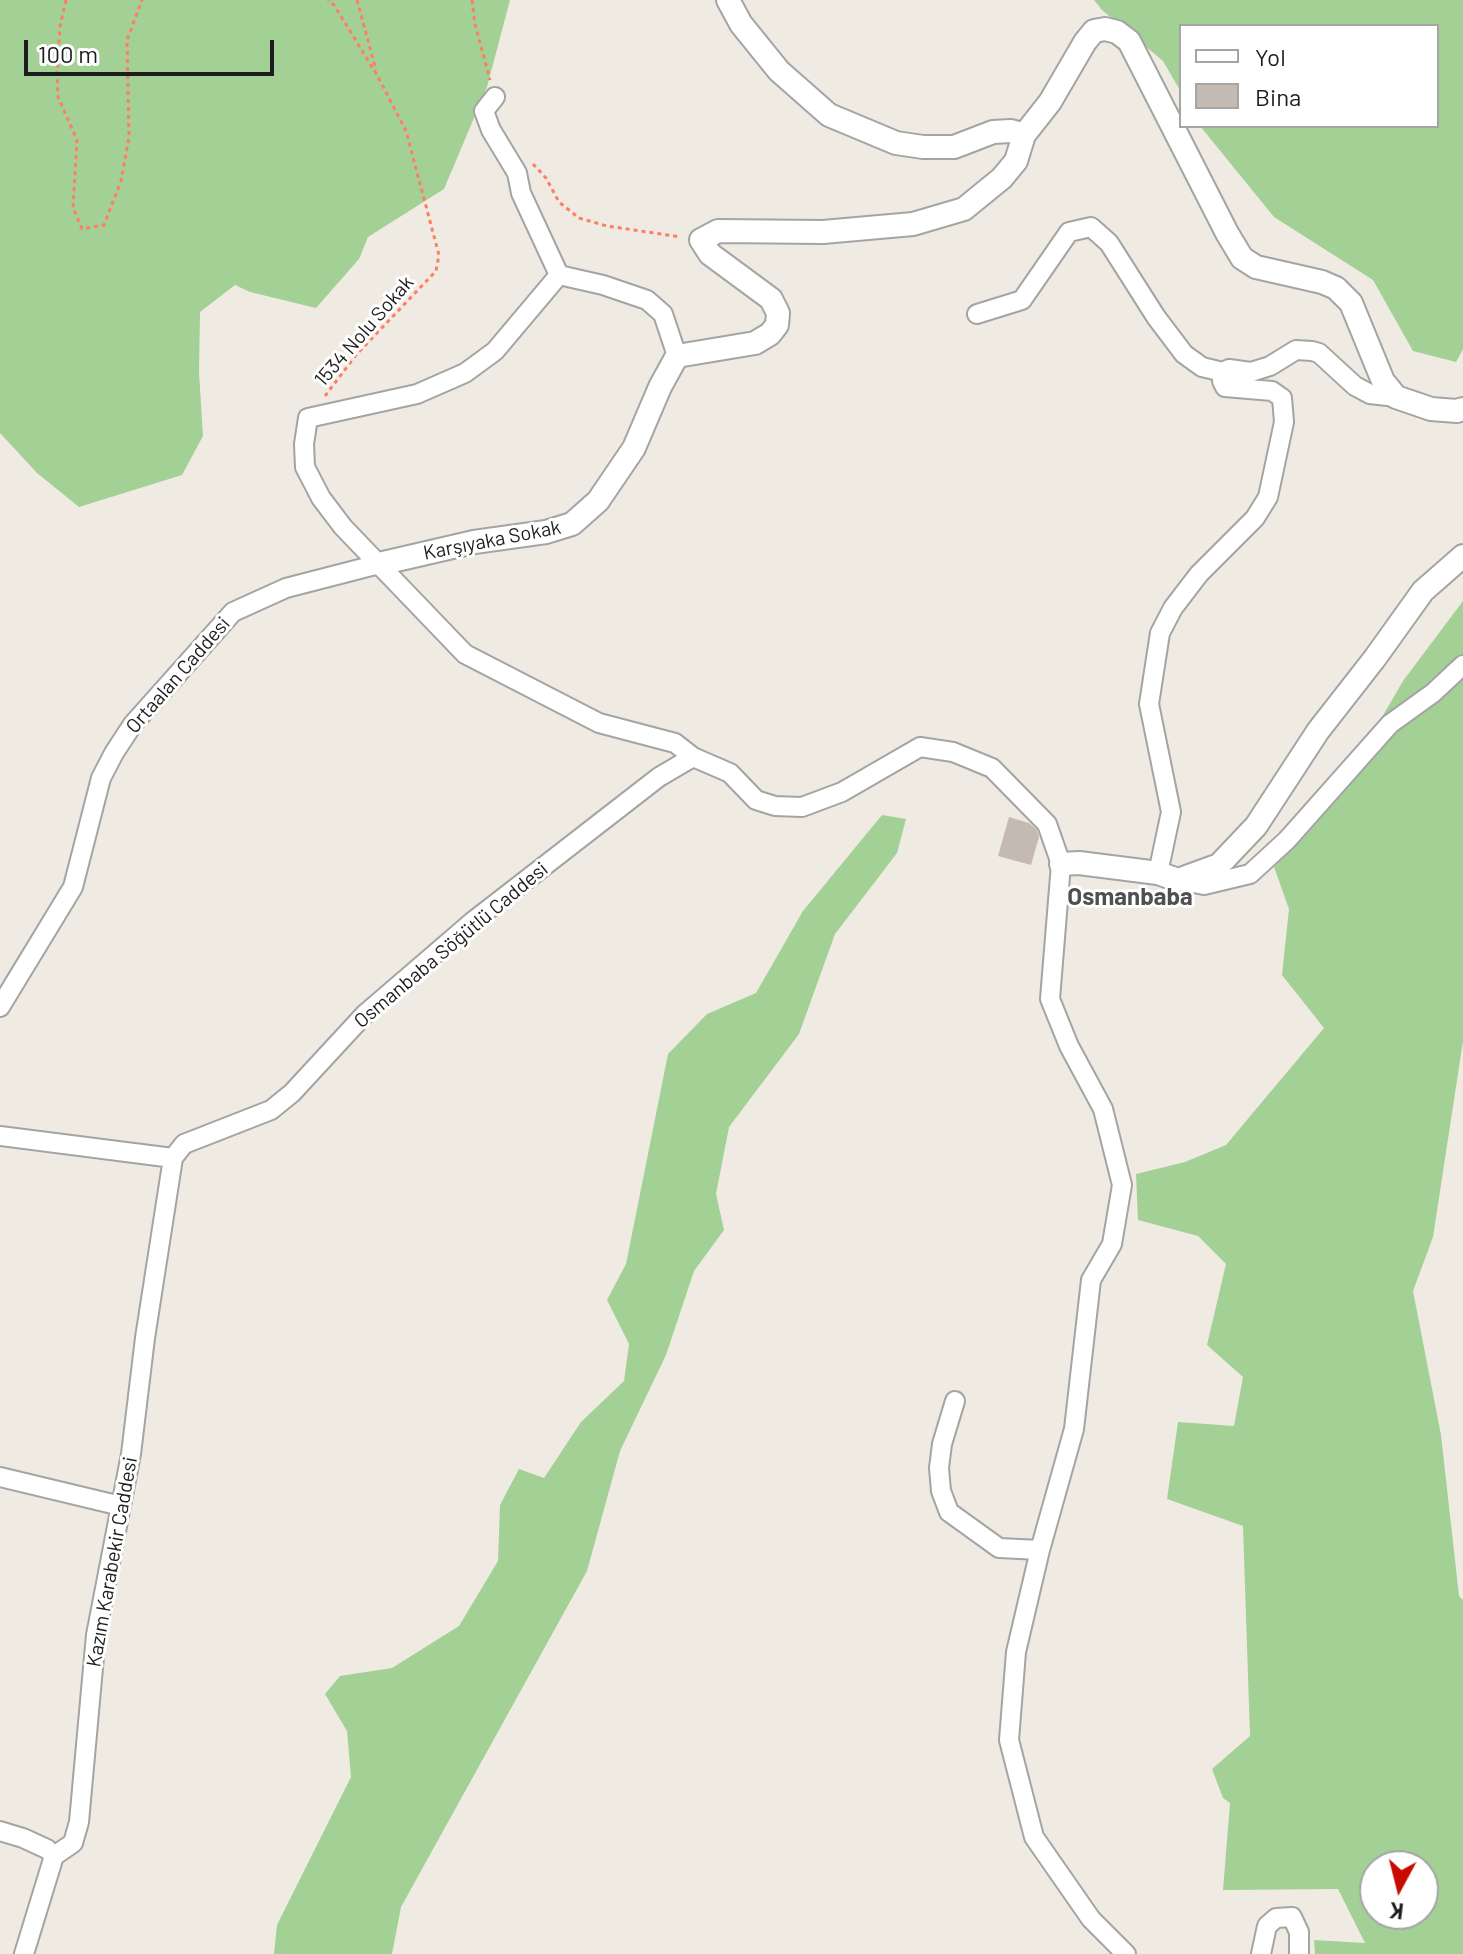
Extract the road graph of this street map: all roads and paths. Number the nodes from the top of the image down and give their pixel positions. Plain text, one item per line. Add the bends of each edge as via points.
1 (66, 0) edge
2 (142, 0) edge
3 (328, 0) edge
4 (357, 0) edge
5 (472, 0) edge
6 (728, 0) edge
7 (377, 75) junction
8 (495, 97) joint
9 (1024, 135) junction
10 (527, 157) dead end
11 (701, 240) junction
12 (559, 275) junction
13 (977, 314) dead end
14 (677, 356) junction
15 (1223, 372) junction
16 (1396, 397) junction
17 (1463, 409) edge
18 (308, 418) junction
19 (1463, 556) edge
20 (379, 564) junction
21 (1463, 665) edge
22 (693, 757) junction
23 (1061, 864) junction
24 (1168, 876) junction
25 (0, 1007) edge
26 (0, 1136) edge
27 (173, 1158) junction
28 (955, 1401) dead end
29 (0, 1477) edge
30 (121, 1506) junction
31 (1040, 1550) junction
32 (0, 1831) edge
33 (54, 1856) junction
34 (24, 1954) edge
35 (1126, 1954) edge
36 (1261, 1954) edge
37 (1299, 1954) edge

1 - 2 path via 58,97 77,140 73,208 82,229 104,225 121,181 130,125 127,40
3 - 7 path, 1534 Nolu Sokak
4 - 7 path
5 - 8 path
6 - 9 street via 779,71 829,115 896,143 923,147 954,147 993,132
7 - 18 path, 1534 Nolu Sokak via 406,131 439,255 436,271 356,355
8 - 12 street via 484,111 517,173
9 - 11 street via 1016,161 964,209 913,224 823,232 718,231
9 - 16 street via 1094,31 1117,32 1129,41 1242,258 1256,267 1336,288 1351,303 1383,381
10 - 11 path via 559,202 579,218
11 - 14 street via 710,254 771,299 777,325 755,343
12 - 14 street via 647,300 663,314
12 - 18 street via 495,351 465,373 417,394
13 - 15 street via 1022,300 1069,232 1091,227 1109,243 1184,354 1202,367
14 - 20 street, Karşıyaka Sokak via 634,448 598,501 572,524
15 - 16 street via 1251,372 1296,350 1312,351 1355,386
15 - 24 street via 1225,387 1272,391 1282,398 1284,422 1268,497 1255,518 1199,574 1160,633 1149,704 1171,812
16 - 17 street via 1431,409
18 - 20 street via 305,467 343,527
19 - 24 street via 1423,591 1318,731 1256,826 1219,865
20 - 22 street via 465,654 599,723 675,743
20 - 25 street, Ortaalan Caddesi via 286,588 233,612 133,724 101,778 73,887
21 - 24 street via 1390,724 1250,874 1204,885
22 - 23 street via 730,773 756,800 802,807 842,792 920,747 953,752 992,768 1029,804 1047,824
22 - 27 street, Osmanbaba Söğütlü Caddesi via 647,785 472,922 365,1014 271,1110 184,1144
23 - 24 street
23 - 31 street via 1050,999 1103,1109 1122,1185 1112,1244 1091,1280 1074,1429
26 - 27 street
27 - 30 street, Kazım Karabekir Caddesi
28 - 31 street via 939,1468 949,1512 999,1548
29 - 30 street
30 - 33 street, Kazım Karabekir Caddesi via 96,1635 79,1822 73,1843
31 - 35 street via 1016,1652 1009,1740 1034,1837 1091,1919
32 - 33 street
33 - 34 street, Kazım Karabekir Caddesi
36 - 37 street via 1267,1926 1276,1918 1292,1917 1299,1932

